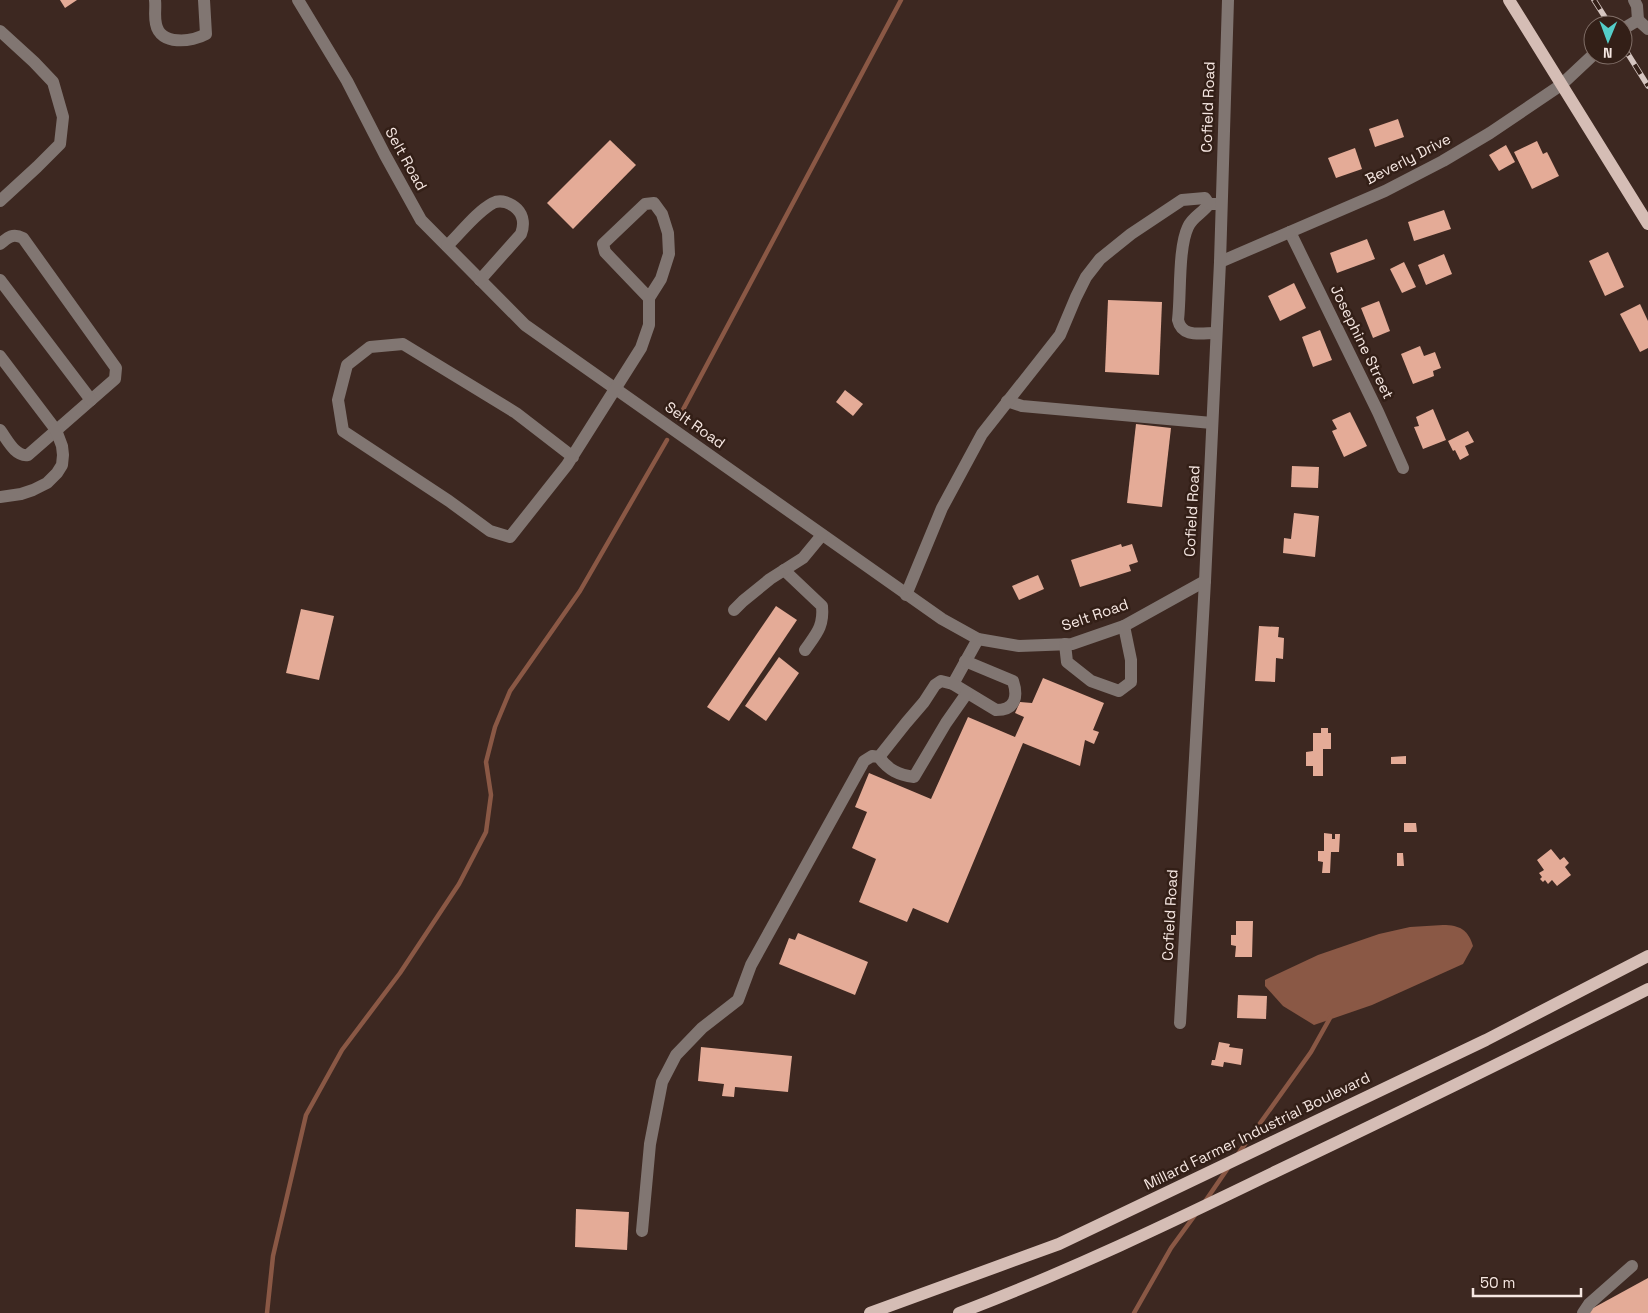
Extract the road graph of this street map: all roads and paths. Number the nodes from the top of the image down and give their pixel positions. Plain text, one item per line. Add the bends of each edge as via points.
1 (155, 0) edge
2 (204, 0) edge
3 (298, 0) edge
4 (1228, 0) edge
5 (1509, 0) edge
6 (1635, 3) edge
7 (1643, 19) edge
8 (1648, 29) edge
9 (0, 31) edge
10 (1583, 64) edge
11 (1561, 85) junction
12 (0, 201) edge
13 (1215, 204) junction
14 (1648, 224) edge
15 (1290, 232) junction
16 (0, 244) edge
17 (447, 246) junction
18 (1220, 262) junction
19 (0, 280) edge
20 (480, 280) junction
21 (649, 298) junction
22 (1216, 333) junction
23 (0, 356) edge
24 (616, 389) junction
25 (91, 400) junction
26 (1008, 401) junction
27 (1212, 423) junction
28 (0, 430) edge
29 (56, 430) junction
30 (573, 456) junction
31 (1403, 468) dead end
32 (0, 497) edge
33 (822, 535) junction
34 (784, 570) junction
35 (1205, 581) junction
36 (906, 595) junction
37 (734, 610) dead end
38 (1124, 626) junction
39 (978, 639) junction
40 (1065, 644) junction
41 (805, 650) dead end
42 (964, 661) junction
43 (952, 684) junction
44 (967, 693) junction
45 (880, 757) junction
46 (1648, 956) edge
47 (1648, 989) edge
48 (1180, 1023) dead end
49 (642, 1232) dead end
50 (1632, 1266) dead end
51 (870, 1313) edge
52 (959, 1313) edge
53 (1583, 1313) edge

1 - 2 street via 156,25 162,34 173,40 198,38 206,34
3 - 17 street, Selt Road via 347,81 422,220
4 - 13 street, Cofield Road
5 - 11 main road
6 - 7 street
7 - 8 street
9 - 12 street via 52,82 63,117 60,144
10 - 11 street, Beverly Drive
11 - 14 main road
11 - 15 street, Beverly Drive via 1443,161 1385,191
13 - 18 street, Cofield Road
13 - 22 street via 1188,224 1183,240 1178,320 1184,331
13 - 26 street via 1204,198 1182,200 1131,234 1100,260 1086,277 1060,335
15 - 18 street, Beverly Drive
15 - 31 street, Josephine Street
16 - 25 street via 12,235 23,238 116,368 115,379
17 - 20 street, Selt Road
17 - 20 street via 494,202 508,202 519,211 524,225 521,234
18 - 22 street, Cofield Road
19 - 25 street
20 - 24 street, Selt Road via 526,325
21 - 21 street via 661,279 669,254 668,233 662,214 654,203 645,204 603,244 605,252
21 - 24 street via 648,324 640,348
22 - 27 street, Cofield Road
23 - 29 street
24 - 30 street
24 - 33 street, Selt Road
25 - 29 street
26 - 27 street via 1022,406
26 - 36 street via 982,434 942,508
27 - 35 street, Cofield Road
28 - 29 street via 23,456
29 - 32 street via 64,455 57,473 33,490
30 - 30 street via 510,537 490,531 343,431 338,400 347,365 370,347 403,344 516,413
33 - 34 street via 803,558
33 - 36 street, Selt Road
34 - 37 street
34 - 41 street via 822,606 824,619
35 - 38 street, Selt Road
35 - 48 street, Cofield Road
36 - 39 street, Selt Road
38 - 40 street, Selt Road
38 - 40 street via 1131,660 1131,682 1120,691 1091,680 1067,662
39 - 40 street, Selt Road via 1019,646
39 - 42 street
42 - 43 street
42 - 44 street via 1013,681 1016,698 1010,706 996,710
43 - 44 street
43 - 45 street via 941,681 935,685
44 - 45 street via 914,777 900,775 885,765
45 - 49 street via 872,756 864,761 854,777 751,965 738,1000 702,1028 676,1055 662,1082 650,1144
46 - 51 main road, Millard Farmer Industrial Boulevard via 1486,1040 1059,1244
47 - 52 main road via 1134,1240
50 - 53 street via 1588,1304

